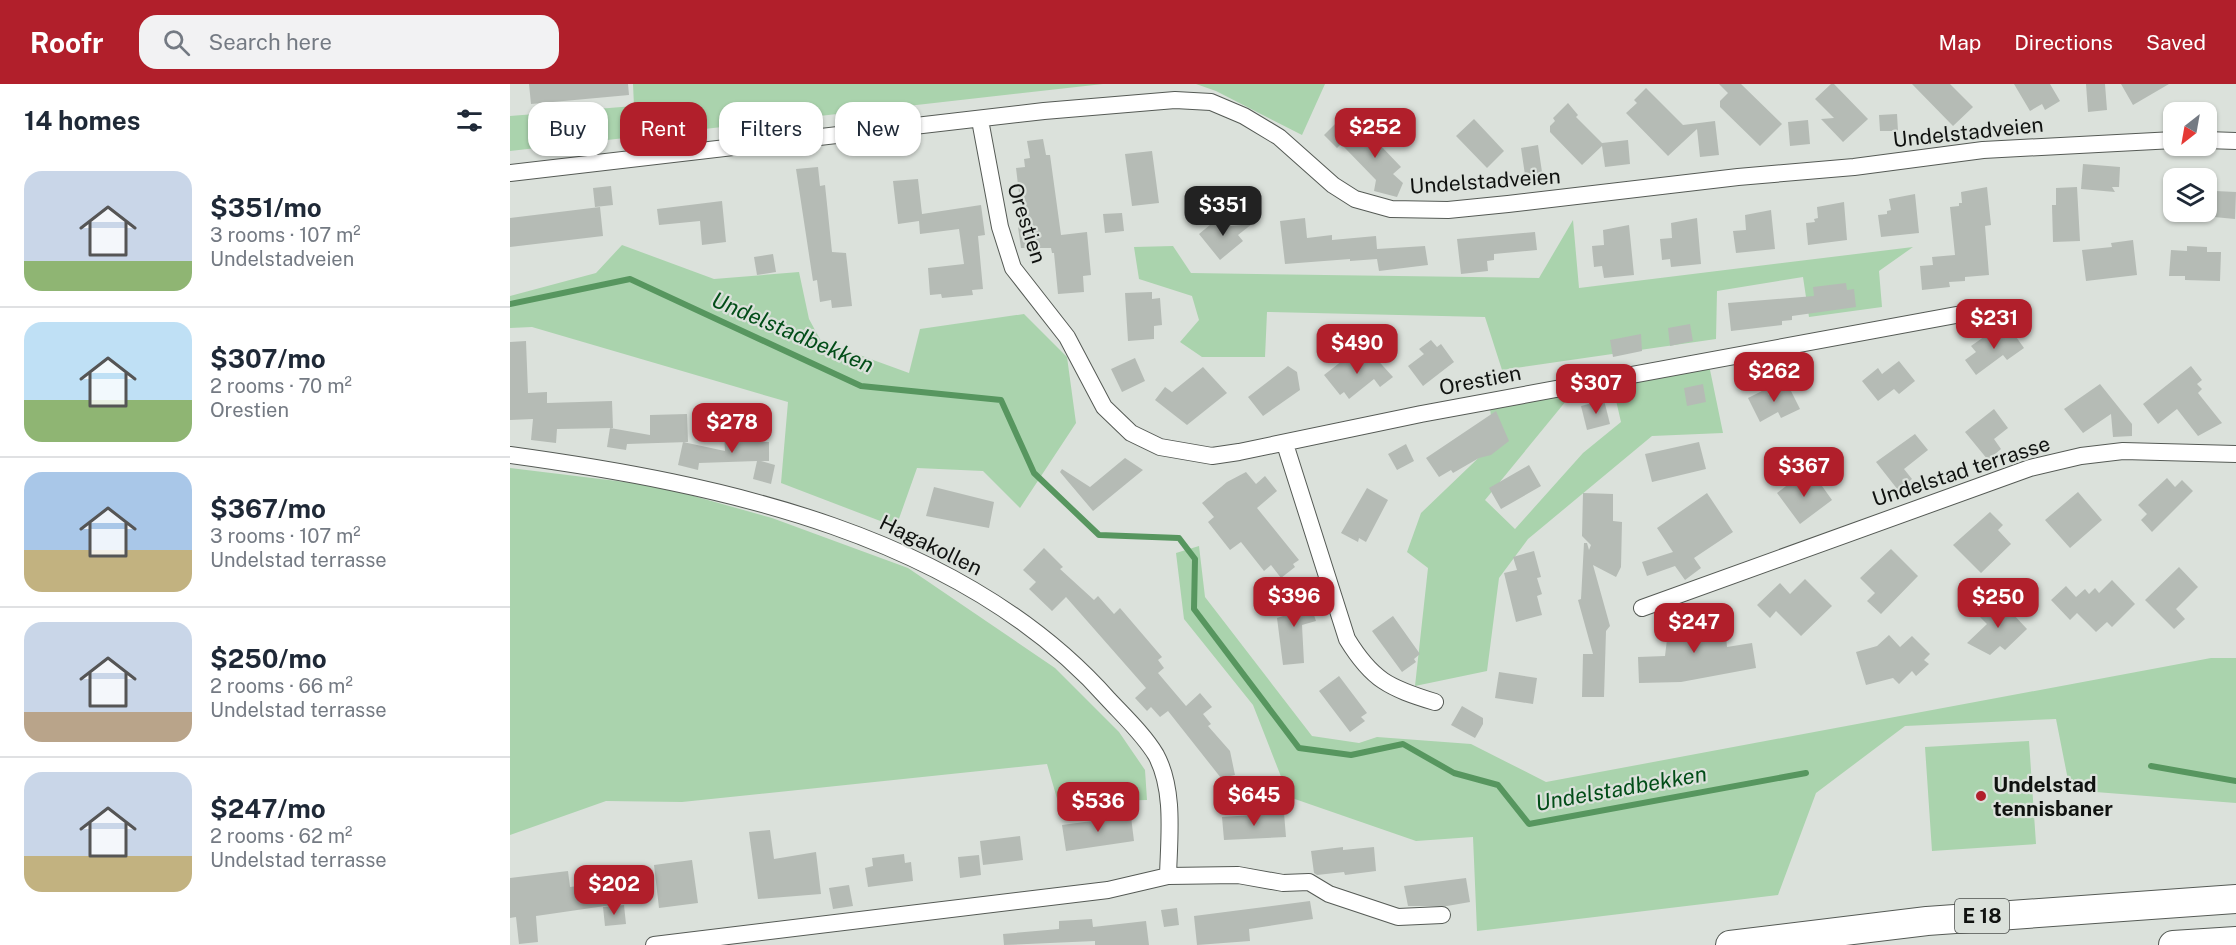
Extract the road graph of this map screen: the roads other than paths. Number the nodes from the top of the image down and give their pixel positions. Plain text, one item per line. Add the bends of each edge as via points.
1 (980, 120) junction
2 (2217, 140) edge
3 (2163, 141) edge
4 (2236, 141) edge
5 (510, 173) edge
6 (1967, 313) dead end
7 (1285, 444) junction
8 (2236, 454) edge
9 (510, 455) edge
10 (1642, 608) dead end
11 (1435, 702) dead end
12 (1168, 876) junction
13 (2236, 899) edge
14 (1442, 915) dead end
15 (2236, 941) edge
16 (654, 945) edge
17 (1730, 945) edge
18 (2173, 945) edge

1 - 3 street, Undelstadveien via 1129,102 1211,102 1279,137 1333,185 1355,199 1391,209 1448,210 1854,168 1983,150
1 - 5 street, Undelstadveien
1 - 7 street, Orestien via 1000,227 1013,268 1066,337 1104,407 1131,433 1160,447 1187,453 1212,456
2 - 4 street
6 - 7 street, Orestien via 1421,414
7 - 11 street via 1347,639 1375,677
8 - 10 street, Undelstad terrasse via 2123,450 2030,468
9 - 12 street, Hagakollen via 676,483 810,517 881,543 978,594 1051,643 1095,683 1156,756 1166,786
12 - 14 street via 1239,875 1283,883 1309,882 1329,894 1398,917
12 - 16 street via 1108,890
13 - 17 highway, E 18 via 1927,921
15 - 18 highway

